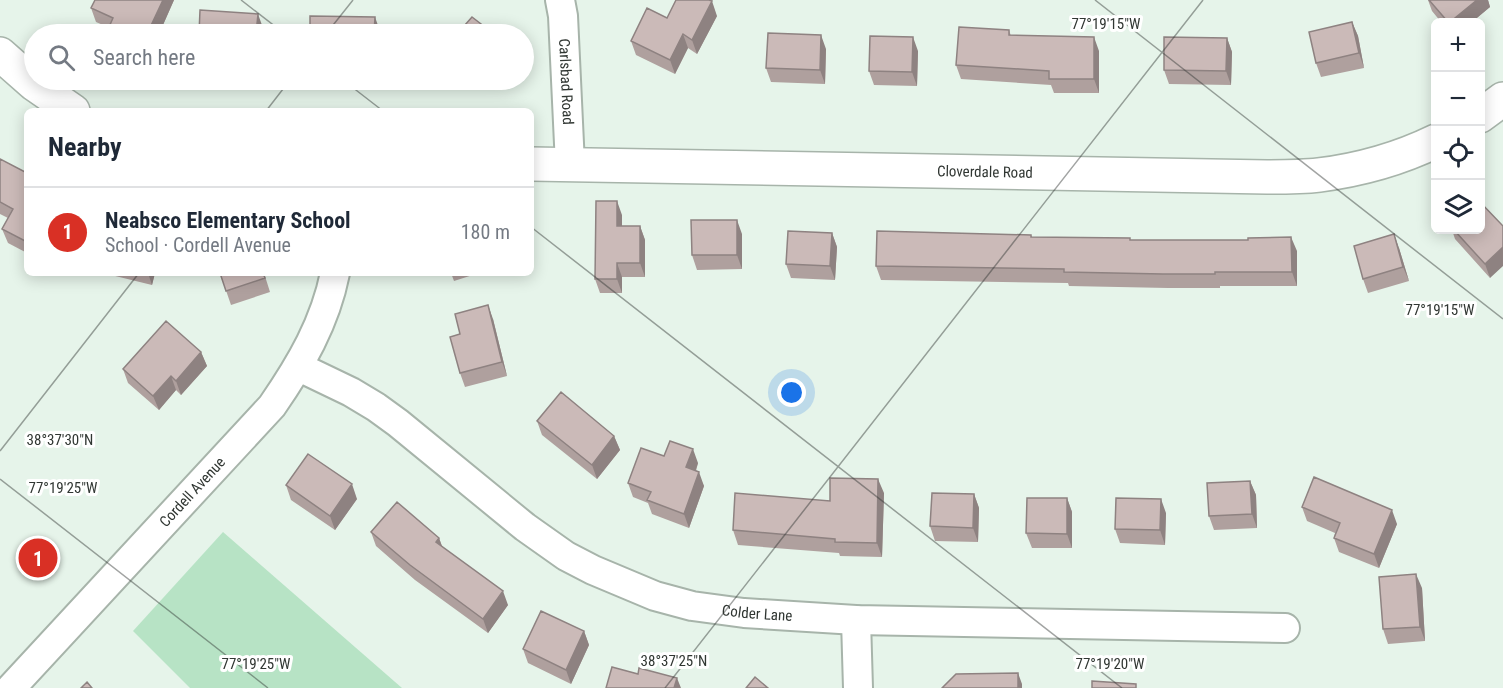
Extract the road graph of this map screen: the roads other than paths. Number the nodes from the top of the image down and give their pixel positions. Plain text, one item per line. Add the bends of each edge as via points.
1 (560, 0) edge
2 (0, 54) edge
3 (24, 75) edge
4 (43, 90) edge
5 (69, 108) edge
6 (1431, 143) edge
7 (534, 164) edge
8 (570, 165) junction
9 (334, 276) edge
10 (299, 367) junction
11 (856, 621) junction
12 (1284, 628) dead end
13 (11, 688) edge
14 (858, 688) edge

1 - 8 street, Carlsbad Road
2 - 3 street
4 - 5 street
6 - 8 street, Cloverdale Road via 1368,166 1318,175 1267,177
7 - 8 street, Cloverdale Road
9 - 10 street, Cordell Avenue via 316,334
10 - 11 street, Colder Lane via 375,407 525,527 593,570 655,596 692,606
10 - 13 street, Cordell Avenue via 272,406
11 - 12 street, Colder Lane
11 - 14 street

